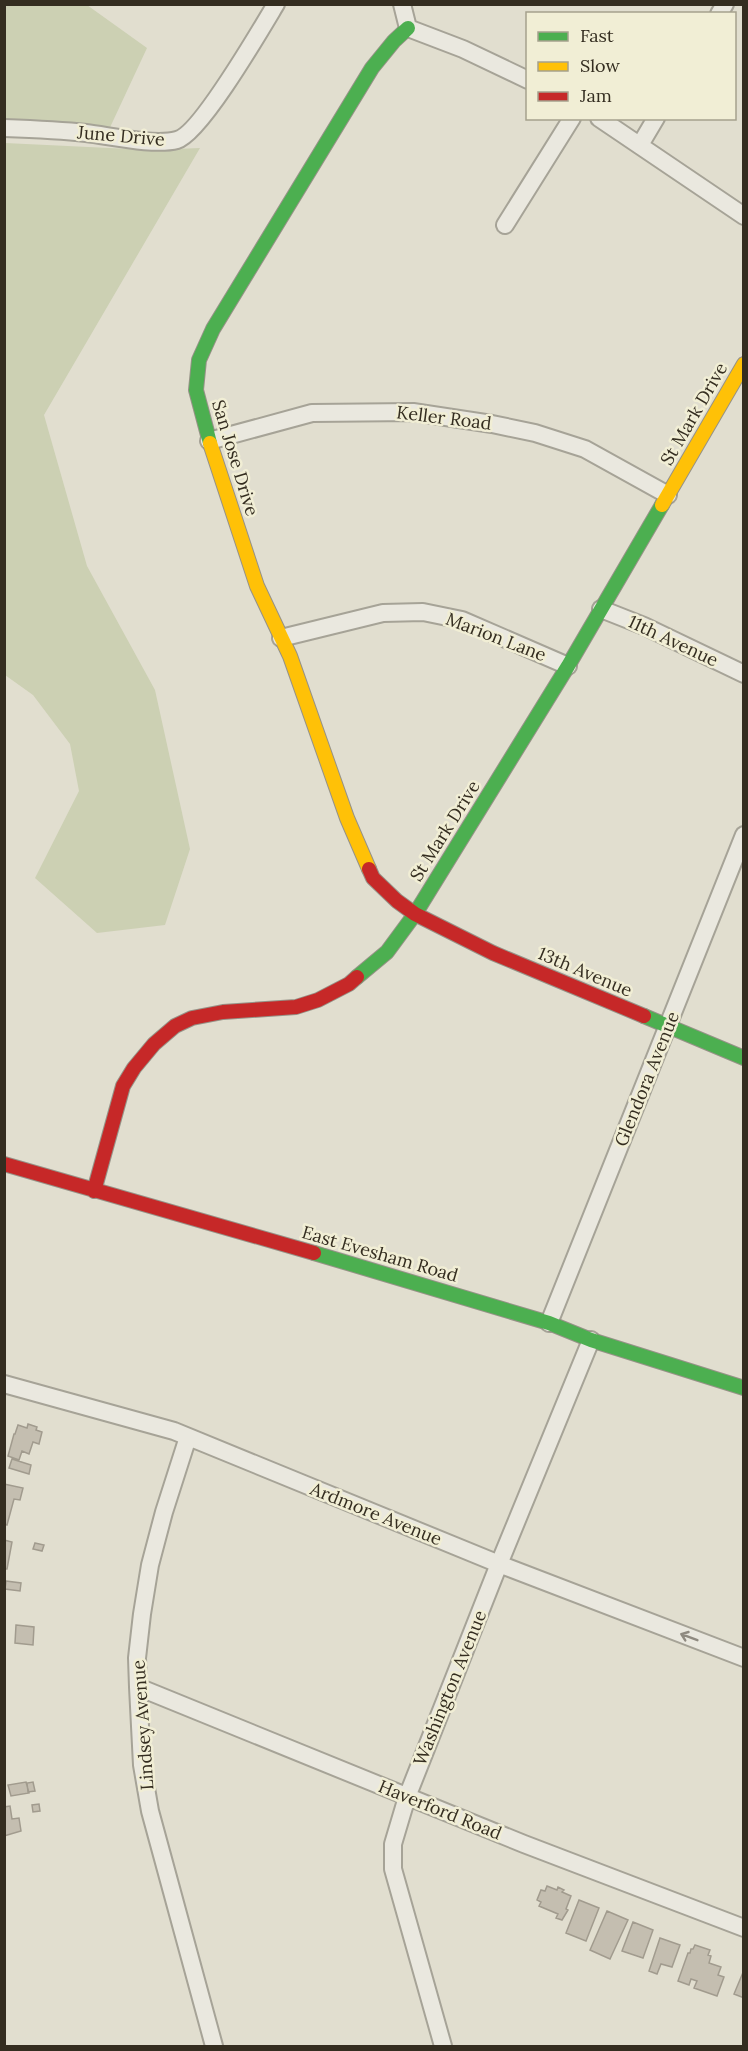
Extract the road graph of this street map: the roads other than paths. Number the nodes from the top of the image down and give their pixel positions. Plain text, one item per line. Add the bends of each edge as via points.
1 (276, 4) edge
2 (402, 4) edge
3 (408, 28) junction
4 (526, 79) edge
5 (571, 120) edge
6 (602, 120) edge
7 (655, 120) edge
8 (4, 128) edge
9 (640, 145) junction
10 (744, 216) edge
11 (505, 225) dead end
12 (744, 364) edge
13 (209, 441) junction
14 (668, 495) junction
15 (601, 609) junction
16 (281, 638) junction
17 (568, 666) junction
18 (744, 674) edge
19 (744, 835) edge
20 (737, 870) edge
21 (415, 914) junction
22 (668, 1026) junction
23 (744, 1058) edge
24 (4, 1164) edge
25 (94, 1191) junction
26 (549, 1323) junction
27 (591, 1340) junction
28 (4, 1384) edge
29 (744, 1388) edge
30 (188, 1437) junction
31 (499, 1564) junction
32 (744, 1658) edge
33 (138, 1687) junction
34 (407, 1797) junction
35 (744, 1928) edge
36 (214, 2046) edge
37 (443, 2046) edge

1 - 8 street, June Drive via 213,104 179,139 156,141
2 - 3 street
3 - 4 street
3 - 13 street, San Jose Drive via 372,68 213,329 199,360 196,390
5 - 11 street
6 - 9 street
7 - 9 street
9 - 10 street
12 - 14 street, St Mark Drive
13 - 14 street, Keller Road via 312,413 413,412 492,423 585,449
13 - 16 street, San Jose Drive via 257,586
14 - 15 street, St Mark Drive
15 - 17 street, St Mark Drive
15 - 18 street, 11th Avenue
16 - 17 street, Marion Lane via 382,613 423,612 462,620
16 - 21 street, San Jose Drive via 347,818 374,878
17 - 21 street, St Mark Drive
19 - 20 street, Glendora Avenue
20 - 22 street, Glendora Avenue
21 - 22 street, 13th Avenue via 493,953
21 - 25 street, St Mark Drive via 387,952 349,984 318,1000 296,1007 192,1018 154,1044 123,1086
22 - 23 street, 13th Avenue
22 - 26 street, Glendora Avenue
24 - 25 street, East Evesham Road
25 - 26 street, East Evesham Road
26 - 27 street, East Evesham Road
27 - 29 street, East Evesham Road
27 - 31 street, Washington Avenue
28 - 30 street, Ardmore Avenue
30 - 31 street, Ardmore Avenue
30 - 33 street, Lindsey Avenue via 150,1565 137,1658
32 -> 31 street, Ardmore Avenue
31 - 34 street, Washington Avenue
33 - 34 street, Haverford Road
33 - 36 street, Lindsey Avenue via 142,1765 150,1810
34 - 35 street, Haverford Road
34 - 37 street, Washington Avenue via 393,1844 393,1869

